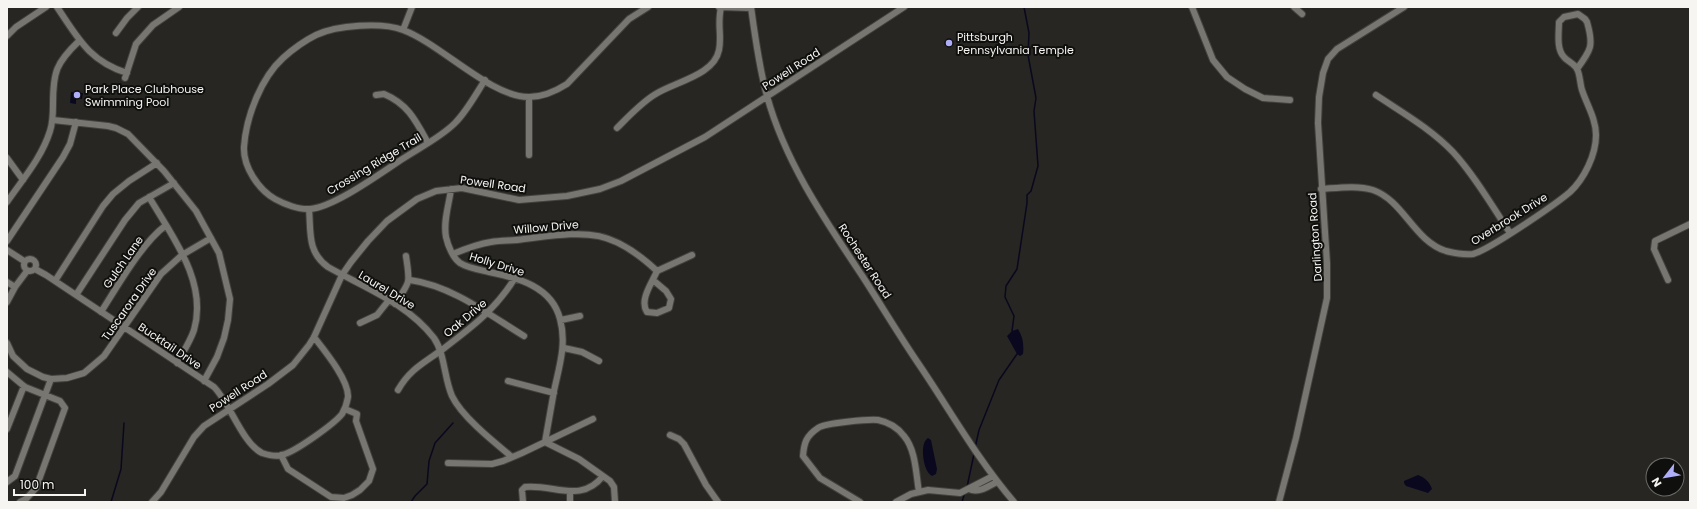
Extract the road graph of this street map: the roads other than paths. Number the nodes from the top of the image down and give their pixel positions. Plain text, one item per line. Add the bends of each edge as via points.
1 (46, 7) edge
2 (57, 7) edge
3 (138, 7) edge
4 (179, 7) edge
5 (412, 7) edge
6 (648, 7) edge
7 (904, 7) edge
8 (1294, 7) edge
9 (1404, 7) edge
10 (720, 8) edge
11 (751, 8) edge
12 (1194, 8) edge
13 (1302, 14) dead end
14 (403, 30) junction
15 (116, 33) dead end
16 (7, 36) edge
17 (79, 41) junction
18 (1577, 69) junction
19 (485, 80) junction
20 (376, 95) dead end
21 (1376, 95) dead end
22 (529, 97) junction
23 (767, 97) junction
24 (1290, 100) dead end
25 (53, 120) junction
26 (76, 122) junction
27 (617, 128) dead end
28 (428, 143) junction
29 (529, 155) dead end
30 (7, 158) edge
31 (157, 163) junction
32 (22, 180) junction
33 (174, 183) junction
34 (451, 189) junction
35 (1321, 189) junction
36 (149, 197) junction
37 (7, 202) edge
38 (309, 209) junction
39 (1690, 224) edge
40 (165, 226) junction
41 (1510, 233) junction
42 (211, 238) junction
43 (7, 240) edge
44 (7, 250) edge
45 (453, 254) junction
46 (182, 255) junction
47 (692, 255) dead end
48 (406, 256) dead end
49 (24, 262) junction
50 (35, 269) junction
51 (27, 271) junction
52 (656, 271) junction
53 (342, 276) junction
54 (515, 278) junction
55 (410, 280) junction
56 (653, 280) junction
57 (1668, 280) dead end
58 (55, 281) junction
59 (11, 285) edge
60 (76, 295) junction
61 (388, 300) junction
62 (7, 302) edge
63 (395, 304) junction
64 (101, 312) junction
65 (488, 314) junction
66 (580, 316) dead end
67 (561, 320) junction
68 (360, 323) dead end
69 (123, 326) junction
70 (524, 336) dead end
71 (314, 337) junction
72 (7, 343) edge
73 (309, 346) junction
74 (564, 348) junction
75 (324, 350) junction
76 (440, 351) junction
77 (599, 361) dead end
78 (177, 363) junction
79 (7, 372) edge
80 (51, 379) junction
81 (204, 381) junction
82 (508, 381) dead end
83 (24, 386) junction
84 (398, 390) dead end
85 (554, 393) junction
86 (45, 395) junction
87 (228, 409) junction
88 (345, 409) junction
89 (593, 419) dead end
90 (7, 429) edge
91 (670, 435) dead end
92 (545, 442) junction
93 (281, 456) junction
94 (512, 457) junction
95 (448, 463) dead end
96 (603, 476) junction
97 (995, 479) junction
98 (7, 482) edge
99 (570, 492) junction
100 (919, 492) junction
101 (20, 502) edge
102 (152, 502) edge
103 (523, 502) edge
104 (570, 502) edge
105 (615, 502) edge
106 (718, 502) edge
107 (860, 502) edge
108 (896, 502) edge
109 (1014, 502) edge
110 (1279, 502) edge

1 - 16 street
2 - 17 street
3 - 15 street
4 - 17 street via 144,33 136,44 126,75 105,65
5 - 14 street
6 - 22 street, Crossing Ridge Trail via 629,19 567,84 558,90
7 - 23 street, Powell Road
8 - 13 street
9 - 35 street, Darlington Road via 1343,44 1332,54 1325,66 1320,89 1318,123
10 - 11 street
10 - 27 street via 719,50 712,66 652,96 638,106
11 - 23 street, Rochester Road
12 - 24 street via 1213,60 1227,77 1263,98
14 - 19 street, Crossing Ridge Trail
14 - 38 street, Crossing Ridge Trail via 375,26 348,27 318,34 295,48 278,63 259,90 244,148 250,170 262,189 272,197 284,204
17 - 25 street via 57,67 54,78
18 - 18 street via 1561,53 1558,38 1559,22 1564,17 1578,14 1587,22 1592,44
18 - 41 street, Overbrook Drive via 1595,125 1594,150 1589,163 1570,191
19 - 22 street, Crossing Ridge Trail via 506,92
19 - 28 street, Crossing Ridge Trail via 456,122
20 - 28 street via 384,94 401,103
21 - 41 street via 1424,126 1453,152
22 - 29 street
23 - 34 street, Powell Road via 676,154 600,189 566,196 519,200 475,190
23 - 97 street, Rochester Road via 792,161 811,196
25 - 26 street
25 - 32 street via 46,144
26 - 31 street via 116,128 138,142
26 - 43 street via 70,144 63,157
28 - 38 street, Crossing Ridge Trail via 354,190 323,206
30 - 32 street
31 - 33 street
31 - 58 street via 129,180 113,194
32 - 37 street
33 - 36 street
33 - 42 street via 196,211
34 - 45 street via 445,227 448,245
34 - 53 street, Powell Road via 428,193 404,207 368,241
35 - 41 street, Overbrook Drive via 1372,190 1382,195 1401,212 1433,245 1447,251 1472,254
35 - 110 street, Darlington Road via 1327,298
36 - 40 street
36 - 60 street via 139,203 125,220
38 - 53 street, Laurel Drive via 312,248 322,263
39 - 57 street via 1655,241 1654,249
40 - 46 street
40 - 64 street, Gulch Lane via 144,247
42 - 46 street, Tuscarora Drive
42 - 81 street via 219,252 230,299 224,338
44 - 49 street
45 - 52 street, Willow Drive via 492,242 572,233 601,236 616,241 632,250
45 - 54 street, Holly Drive via 465,265
46 - 69 street, Tuscarora Drive via 160,274
46 - 78 street via 194,282 196,314 194,330
47 - 52 street
48 - 55 street
49 - 50 street via 27,259 33,260 36,263
49 - 51 street
50 - 51 street
50 - 58 street, Bucktail Drive
51 - 59 street
52 - 56 street
53 - 61 street, Laurel Drive
53 - 71 street, Powell Road
54 - 65 street, Oak Drive
54 - 67 street, Holly Drive via 545,293
55 - 63 street
55 - 65 street via 436,285
56 - 56 street via 645,298 644,308 647,312 657,313 669,308 671,299
58 - 60 street, Bucktail Drive
59 - 62 street
60 - 64 street, Bucktail Drive
61 - 63 street, Laurel Drive
61 - 68 street via 377,315
63 - 76 street, Laurel Drive via 406,310 428,332 438,344
64 - 69 street, Bucktail Drive
65 - 70 street
65 - 76 street, Oak Drive
66 - 67 street
67 - 74 street, Holly Drive
69 - 78 street, Bucktail Drive
69 - 80 street, Tuscarora Drive via 104,356 84,373 68,378
71 - 73 street, Powell Road
71 - 75 street
72 - 80 street via 13,356 27,369
73 - 75 street
73 - 87 street, Powell Road via 282,375
74 - 77 street via 582,352
74 - 85 street, Holly Drive
75 - 88 street via 345,383 348,396
76 - 84 street, Oak Drive via 416,367
76 - 94 street, Laurel Drive via 448,384 458,405 481,430
78 - 81 street, Bucktail Drive
79 - 83 street
80 - 86 street
81 - 87 street, Bucktail Drive via 218,392
82 - 85 street
83 - 86 street
83 - 90 street
85 - 92 street, Holly Drive
86 - 98 street via 15,476
86 - 101 street via 60,401 65,408 36,488
87 - 93 street, Bucktail Drive via 254,447 265,454
87 - 102 street, Powell Road via 204,426 194,437 161,492
88 - 93 street via 337,419 293,452
88 - 93 street via 357,414 356,421 373,469 369,481 360,490 344,498 331,497 288,469
89 - 92 street
91 - 106 street via 684,444
92 - 94 street
92 - 96 street via 579,459
94 - 95 street via 492,464
96 - 99 street via 599,482 588,488
96 - 105 street via 614,487
97 - 100 street via 960,493 928,490
97 - 109 street, Rochester Road
99 - 103 street via 525,487 522,490
99 - 104 street
100 - 107 street via 910,447 904,436 892,425 877,420 820,427 810,434 804,444 803,456 820,478
100 - 108 street

